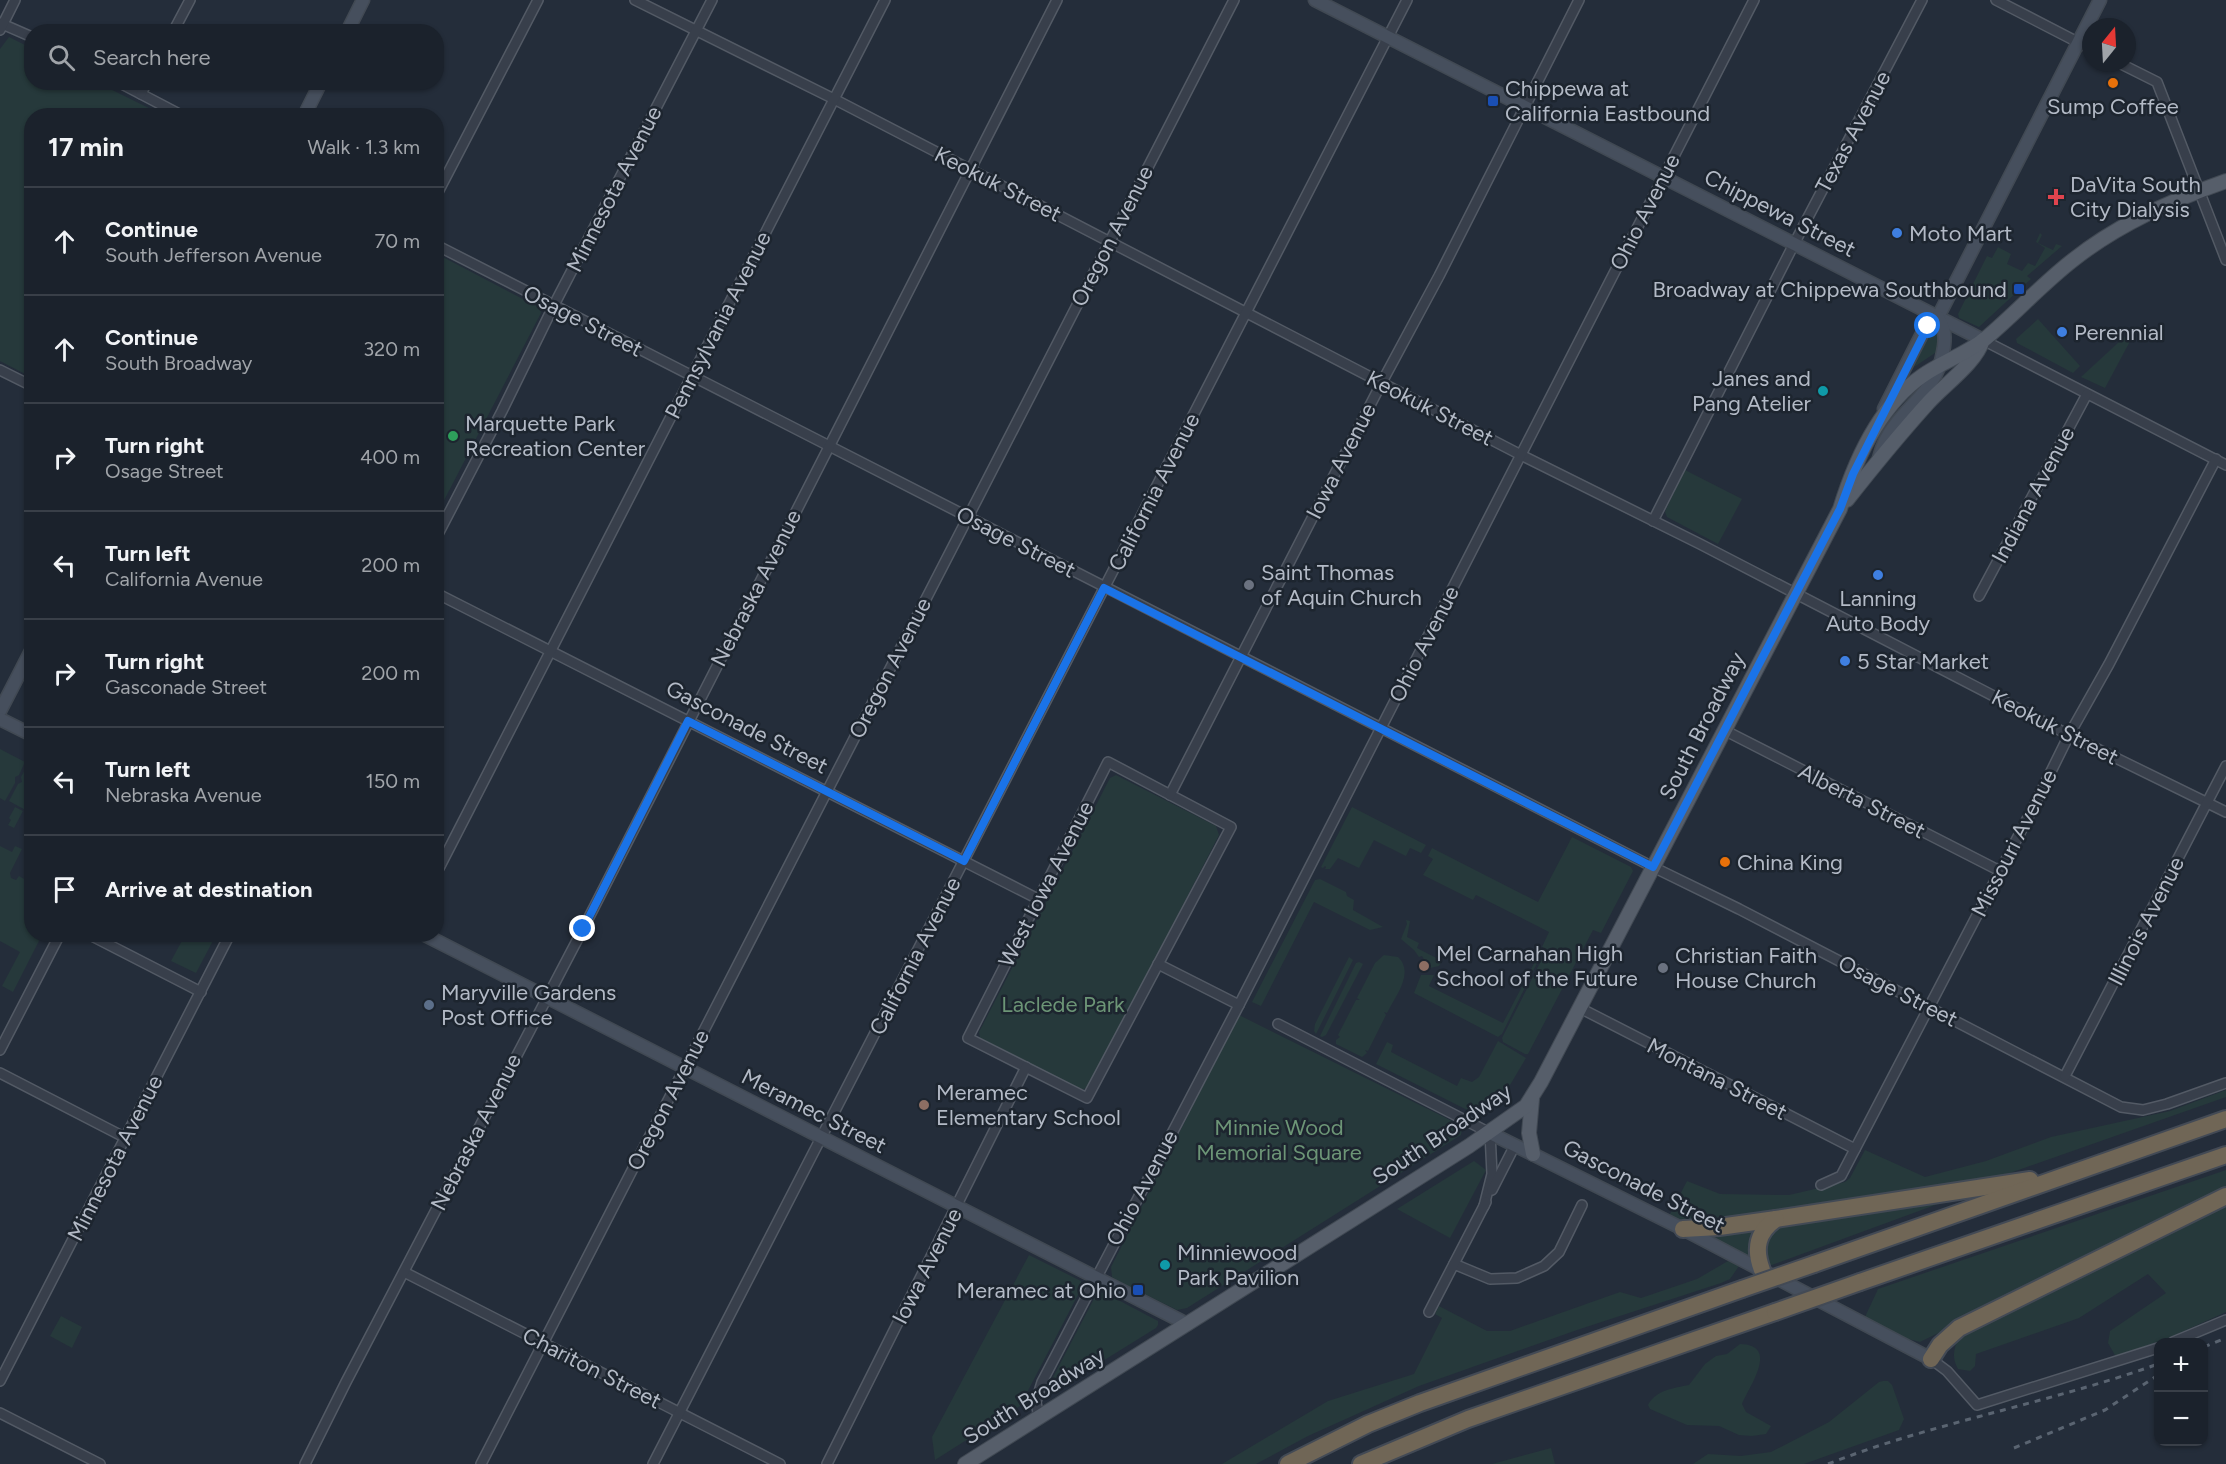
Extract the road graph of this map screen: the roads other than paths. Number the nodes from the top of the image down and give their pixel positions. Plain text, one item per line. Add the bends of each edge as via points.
1 (15, 0) edge
2 (190, 0) edge
3 (363, 0) edge
4 (538, 0) edge
5 (635, 0) edge
6 (712, 0) edge
7 (885, 0) edge
8 (1058, 0) edge
9 (1234, 0) edge
10 (1315, 0) edge
11 (1407, 0) edge
12 (1579, 0) edge
13 (1755, 0) edge
14 (1922, 0) edge
15 (1996, 0) edge
16 (2100, 0) edge
17 (177, 24) edge
18 (351, 24) edge
19 (1, 26) edge
20 (696, 31) junction
21 (24, 34) edge
22 (1388, 37) junction
23 (2078, 42) junction
24 (2082, 44) edge
25 (2136, 72) edge
26 (133, 90) edge
27 (143, 90) edge
28 (317, 90) edge
29 (141, 94) junction
30 (834, 99) junction
31 (1524, 107) junction
32 (168, 108) edge
33 (308, 108) edge
34 (971, 170) junction
35 (1663, 177) junction
36 (444, 181) edge
37 (2226, 181) edge
38 (2199, 192) junction
39 (1109, 242) junction
40 (1794, 244) junction
41 (444, 249) edge
42 (2226, 260) edge
43 (554, 305) junction
44 (1246, 313) junction
45 (1938, 317) junction
46 (1983, 340) junction
47 (1941, 364) junction
48 (0, 370) edge
49 (691, 377) junction
50 (24, 382) edge
51 (1382, 382) junction
52 (2087, 394) junction
53 (1877, 424) junction
54 (828, 447) junction
55 (1521, 455) junction
56 (1878, 459) junction
57 (2216, 459) junction
58 (2226, 465) edge
59 (1840, 509) junction
60 (967, 517) junction
61 (1653, 521) junction
62 (444, 523) edge
63 (1104, 588) junction
64 (1794, 594) junction
65 (1979, 596) dead end
66 (444, 597) edge
67 (550, 651) junction
68 (1241, 658) junction
69 (24, 664) edge
70 (0, 711) edge
71 (0, 719) edge
72 (688, 721) junction
73 (1380, 729) junction
74 (1724, 730) junction
75 (24, 731) edge
76 (2069, 735) junction
77 (2226, 766) edge
78 (827, 791) junction
79 (1170, 795) junction
80 (2208, 802) junction
81 (2226, 812) edge
82 (444, 858) edge
83 (964, 861) junction
84 (1653, 867) junction
85 (2000, 872) junction
86 (1038, 899) junction
87 (56, 942) edge
88 (104, 942) edge
89 (226, 942) edge
90 (438, 942) edge
91 (1158, 964) junction
92 (201, 992) junction
93 (546, 998) junction
94 (1239, 1005) junction
95 (1929, 1006) junction
96 (1580, 1008) junction
97 (1278, 1024) dead end
98 (0, 1050) edge
99 (1026, 1067) junction
100 (684, 1068) junction
101 (0, 1073) edge
102 (2065, 1076) junction
103 (2226, 1083) edge
104 (1532, 1098) junction
105 (2226, 1119) edge
106 (1490, 1133) junction
107 (124, 1137) junction
108 (821, 1138) junction
109 (1515, 1145) junction
110 (1855, 1149) junction
111 (1533, 1154) junction
112 (2226, 1155) edge
113 (2070, 1174) junction
114 (1821, 1185) dead end
115 (2226, 1196) edge
116 (1582, 1205) dead end
117 (1484, 1206) junction
118 (957, 1207) junction
119 (1776, 1219) junction
120 (1683, 1228) junction
121 (1454, 1264) junction
122 (1762, 1270) junction
123 (404, 1272) junction
124 (1095, 1277) junction
125 (1429, 1312) dead end
126 (2226, 1320) edge
127 (1187, 1324) junction
128 (2183, 1338) edge
129 (543, 1342) junction
130 (2154, 1349) edge
131 (1931, 1359) junction
132 (0, 1381) edge
133 (0, 1413) edge
134 (680, 1413) junction
135 (1039, 1418) junction
136 (100, 1464) edge
137 (305, 1464) edge
138 (480, 1464) edge
139 (653, 1464) edge
140 (780, 1464) edge
141 (827, 1464) edge
142 (966, 1464) edge
143 (1288, 1464) edge
144 (1360, 1464) edge

1 - 19 street
2 - 17 street
3 - 18 street
4 - 36 street
5 - 20 street, Keokuk Street
6 - 20 street, Minnesota Avenue
7 - 30 street, Pennsylvania Avenue
8 - 34 street, Nebraska Avenue
9 - 39 street, Oregon Avenue
10 - 22 street, Chippewa Street
11 - 22 street, California Avenue
12 - 31 street, Iowa Avenue
13 - 35 street, Ohio Avenue
14 - 40 street, Texas Avenue
15 - 23 street
16 - 23 street
19 - 21 street
20 - 30 street, Keokuk Street
20 - 43 street, Minnesota Avenue
22 - 31 street, Chippewa Street
22 - 44 street, California Avenue
23 - 24 street
23 - 45 street
25 - 38 street via 2157,82
26 - 29 street
27 - 29 street
28 - 33 street
29 - 32 street
30 - 34 street, Keokuk Street
30 - 49 street, Pennsylvania Avenue
31 - 35 street, Chippewa Street
31 - 51 street, Iowa Avenue
34 - 39 street, Keokuk Street
34 - 54 street, Nebraska Avenue
35 - 40 street, Chippewa Street
35 - 55 street, Ohio Avenue
37 - 38 main road, South Broadway
38 - 42 street
38 - 46 main road, South Broadway via 2141,217 2100,241 2071,261
39 - 44 street, Keokuk Street
39 - 60 street, Oregon Avenue
40 - 45 street, Chippewa Street
40 - 61 street, Texas Avenue
41 - 43 street, Osage Street
43 - 49 street, Osage Street
43 - 62 street, Minnesota Avenue
44 - 51 street, Keokuk Street
44 - 63 street, California Avenue
45 - 46 street, Chippewa Street
45 - 47 street via 1945,333
45 - 53 street via 1923,332
46 - 47 main road, South Broadway
46 - 52 street, Chippewa Street
46 - 56 main road, South Broadway via 1975,357
47 - 53 main road, South Broadway via 1916,381
47 - 56 street via 1930,386 1891,431
48 - 50 street
49 - 54 street, Osage Street
49 - 67 street, Pennsylvania Avenue
51 - 55 street, Keokuk Street
51 - 68 street, Iowa Avenue
52 - 57 street, Chippewa Street
52 - 65 street, Indiana Avenue
53 - 59 main road, South Broadway
54 - 60 street, Osage Street
54 - 72 street, Nebraska Avenue
55 - 61 street, Keokuk Street
55 - 73 street, Ohio Avenue
56 - 59 main road, South Broadway
57 - 58 street, Chippewa Street
57 - 76 street, Missouri Avenue
59 - 64 main road, South Broadway
60 - 63 street, Osage Street
60 - 78 street, Oregon Avenue
61 - 64 street, Keokuk Street
63 - 68 street, Osage Street
63 - 83 street, California Avenue
64 - 74 main road, South Broadway
64 - 76 street, Keokuk Street
66 - 67 street, Gasconade Street
67 - 72 street, Gasconade Street
67 - 82 street, Pennsylvania Avenue
68 - 73 street, Osage Street
68 - 79 street, Iowa Avenue
69 - 70 street
71 - 75 street
72 - 78 street, Gasconade Street
72 - 93 street, Nebraska Avenue
73 - 84 street, Osage Street
73 - 94 street, Ohio Avenue
74 - 84 main road, South Broadway
74 - 85 street, Alberta Street
76 - 80 street, Keokuk Street
76 - 85 street, Missouri Avenue
77 - 80 street, Illinois Avenue
78 - 83 street, Gasconade Street
78 - 100 street, Oregon Avenue
79 - 86 street, West Iowa Avenue via 1108,762
79 - 91 street via 1231,827
80 - 81 street, Keokuk Street
80 - 102 street, Illinois Avenue
83 - 86 street, Gasconade Street
83 - 108 street, California Avenue
84 - 95 street, Osage Street
84 - 96 main road, South Broadway
85 - 95 street, Missouri Avenue
86 - 99 street, West Iowa Avenue via 968,1038
87 - 98 street
88 - 92 street
89 - 92 street, Minnesota Avenue
90 - 93 street, Meramec Street
91 - 94 street
91 - 99 street via 1087,1098
92 - 107 street, Minnesota Avenue
93 - 100 street, Meramec Street
93 - 123 street, Nebraska Avenue
94 - 124 street, Ohio Avenue
95 - 102 street, Osage Street
95 - 110 street, Missouri Avenue
96 - 104 main road, South Broadway
96 - 110 street, Montana Street
97 - 106 street, Gasconade Street
99 - 118 street, Iowa Avenue
100 - 108 street, Meramec Street
100 - 129 street, Oregon Avenue
101 - 107 street
102 - 103 street, Osage Street via 2121,1107 2143,1110
104 - 106 main road, South Broadway
104 - 111 main road via 1529,1133
105 - 113 highway
106 - 109 street, Gasconade Street
106 - 117 street via 1492,1174
106 - 127 main road, South Broadway
107 - 132 street, Minnesota Avenue
108 - 118 street, Meramec Street
108 - 134 street, California Avenue
109 - 111 street, Gasconade Street
109 - 117 street
110 - 114 street, Missouri Avenue via 1841,1176
111 - 120 street, Gasconade Street
112 - 144 highway, bridge via 1468,1419
113 - 119 highway
113 - 143 highway, bridge via 1420,1403
115 - 131 highway via 1959,1328
116 - 121 street via 1559,1252 1544,1266 1517,1278 1490,1279
117 - 121 street
118 - 124 street, Meramec Street
118 - 141 street, Iowa Avenue
119 - 120 highway
119 - 122 highway via 1758,1240
120 - 122 street, Gasconade Street
121 - 125 street
122 - 131 street, Gasconade Street
123 - 129 street, Chariton Street
123 - 137 street, Nebraska Avenue
124 - 127 street, Meramec Street
124 - 135 street, Ohio Avenue via 1039,1389 1035,1408
126 - 128 street
127 - 135 main road, South Broadway
129 - 134 street, Chariton Street
129 - 138 street, Oregon Avenue
130 - 131 street, Gasconade Street via 1977,1405
133 - 136 street
134 - 139 street, California Avenue
134 - 140 street, Chariton Street
135 - 142 main road, South Broadway

